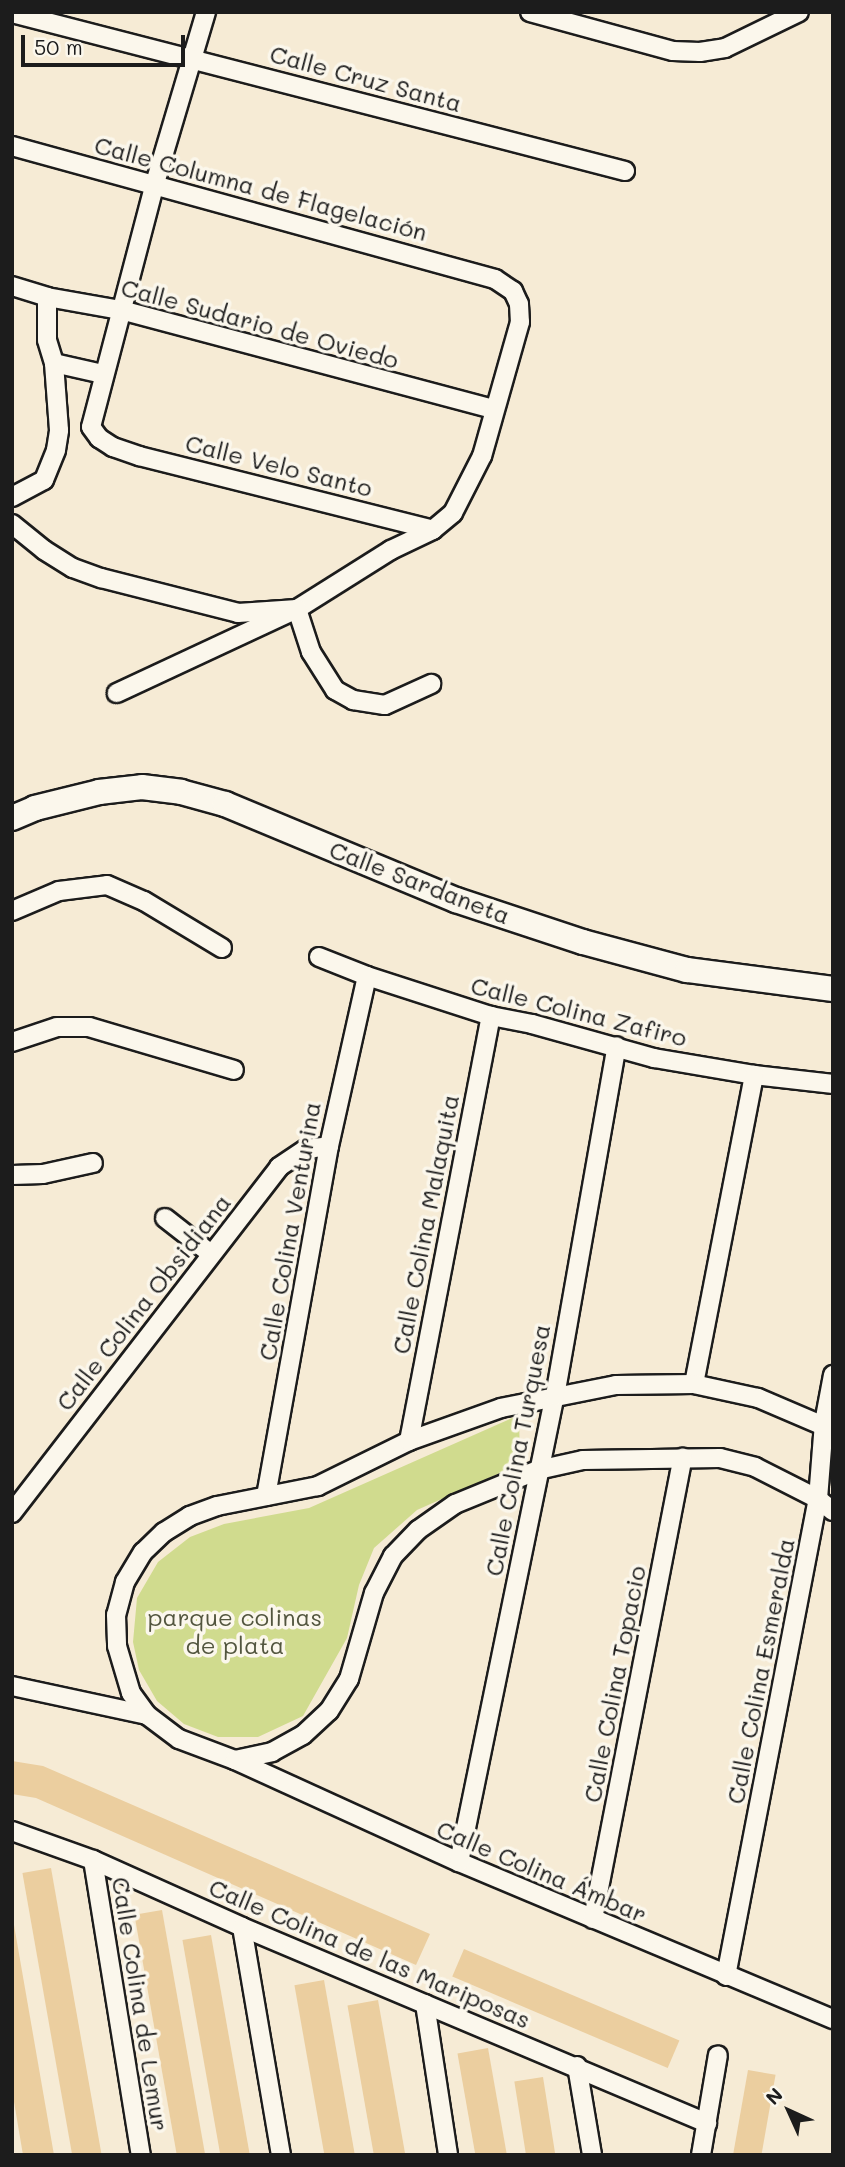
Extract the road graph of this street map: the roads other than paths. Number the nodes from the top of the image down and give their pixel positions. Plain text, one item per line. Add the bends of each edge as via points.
1 (206, 12) edge
2 (799, 12) edge
3 (12, 13) edge
4 (533, 13) edge
5 (192, 58) junction
6 (12, 146) edge
7 (625, 171) dead end
8 (155, 183) junction
9 (12, 286) edge
10 (47, 297) junction
11 (121, 310) junction
12 (54, 363) junction
13 (103, 374) junction
14 (494, 410) junction
15 (12, 497) edge
16 (12, 524) edge
17 (433, 530) junction
18 (297, 609) junction
19 (431, 684) dead end
20 (117, 693) dead end
21 (12, 818) edge
22 (12, 911) edge
23 (222, 948) dead end
24 (319, 957) dead end
25 (367, 976) junction
26 (833, 989) edge
27 (491, 1016) junction
28 (12, 1042) edge
29 (617, 1046) junction
30 (234, 1070) dead end
31 (754, 1076) junction
32 (833, 1084) edge
33 (329, 1146) junction
34 (93, 1163) dead end
35 (12, 1175) edge
36 (164, 1218) dead end
37 (211, 1254) junction
38 (833, 1375) edge
39 (694, 1384) junction
40 (555, 1396) junction
41 (828, 1427) edge
42 (410, 1441) junction
43 (683, 1458) junction
44 (538, 1471) junction
45 (266, 1496) junction
46 (818, 1499) junction
47 (833, 1511) edge
48 (12, 1513) edge
49 (12, 1686) edge
50 (147, 1715) junction
51 (235, 1760) junction
52 (12, 1831) edge
53 (93, 1860) junction
54 (459, 1862) junction
55 (593, 1919) junction
56 (242, 1927) junction
57 (726, 1976) junction
58 (425, 2004) junction
59 (833, 2019) edge
60 (718, 2055) dead end
61 (577, 2066) junction
62 (707, 2123) junction
63 (141, 2155) edge
64 (281, 2155) edge
65 (449, 2155) edge
66 (592, 2155) edge
67 (701, 2155) edge

1 - 5 street
2 - 4 street via 725,48 673,51
3 - 5 street, Calle Cruz Santa
5 - 7 street, Calle Cruz Santa
5 - 8 street
6 - 8 street, Calle Columna de Flagelación
8 - 11 street
8 - 14 street, Calle Columna de Flagelación via 495,279 513,291 520,322
9 - 10 street, Calle Sudario de Oviedo
10 - 11 street, Calle Sudario de Oviedo
10 - 12 street via 47,340
11 - 13 street
11 - 14 street, Calle Sudario de Oviedo
12 - 13 street
12 - 15 street via 59,430 52,465 44,480
13 - 17 street, Calle Velo Santo via 91,427 113,447
14 - 17 street via 467,491 453,513
16 - 18 street via 63,562 101,578 238,613
17 - 18 street via 391,550
18 - 19 street via 312,652 335,690 353,700 385,705
18 - 20 street
21 - 26 street, Calle Sardaneta via 99,792 142,787 181,792 225,804 456,900 583,942 687,970
22 - 23 street via 59,891 107,886 144,901
24 - 25 street, Calle Colina Zafiro
25 - 27 street, Calle Colina Zafiro
25 - 33 street, Calle Colina Venturina
27 - 29 street, Calle Colina Zafiro
27 - 42 street, Calle Colina Malaquita
28 - 30 street via 57,1027 89,1027
29 - 31 street, Calle Colina Zafiro via 654,1058
29 - 40 street, Calle Colina Turquesa
31 - 32 street, Calle Colina Zafiro
31 - 39 street
33 - 37 street, Calle Colina Obsidiana via 306,1149 287,1159
33 - 45 street, Calle Colina Venturina
34 - 35 street via 43,1174
36 - 37 street
37 - 48 street, Calle Colina Obsidiana
38 - 41 street, Calle Colina Esmeralda
39 - 40 street via 616,1385
39 - 41 street via 758,1398
40 - 42 street via 488,1412
40 - 44 street, Calle Colina Turquesa
41 - 46 street, Calle Colina Esmeralda
42 - 45 street via 318,1486
43 - 44 street via 583,1460
43 - 46 street via 720,1458 755,1467
43 - 55 street, Calle Colina Topacio
44 - 51 street via 455,1504 418,1530 393,1556 374,1593 349,1679 329,1711 303,1735 272,1752
44 - 54 street, Calle Colina Turquesa
45 - 50 street via 217,1506 173,1527 144,1552 125,1582 116,1615 117,1646 131,1693
46 - 47 street
46 - 57 street, Calle Colina Esmeralda
49 - 50 street
50 - 51 street, Calle Colina Ámbar via 179,1739
51 - 54 street, Calle Colina Ámbar
52 - 53 street, Calle Colina de las Mariposas
53 - 56 street, Calle Colina de las Mariposas
53 - 63 street, Calle Colina de Lemur
54 - 55 street, Calle Colina Ámbar
55 - 57 street, Calle Colina Ámbar
56 - 58 street, Calle Colina de las Mariposas
56 - 64 street
57 - 59 street, Calle Colina Ámbar
58 - 61 street, Calle Colina de las Mariposas
58 - 65 street
60 - 62 street
61 - 62 street, Calle Colina de las Mariposas
61 - 66 street
62 - 67 street

